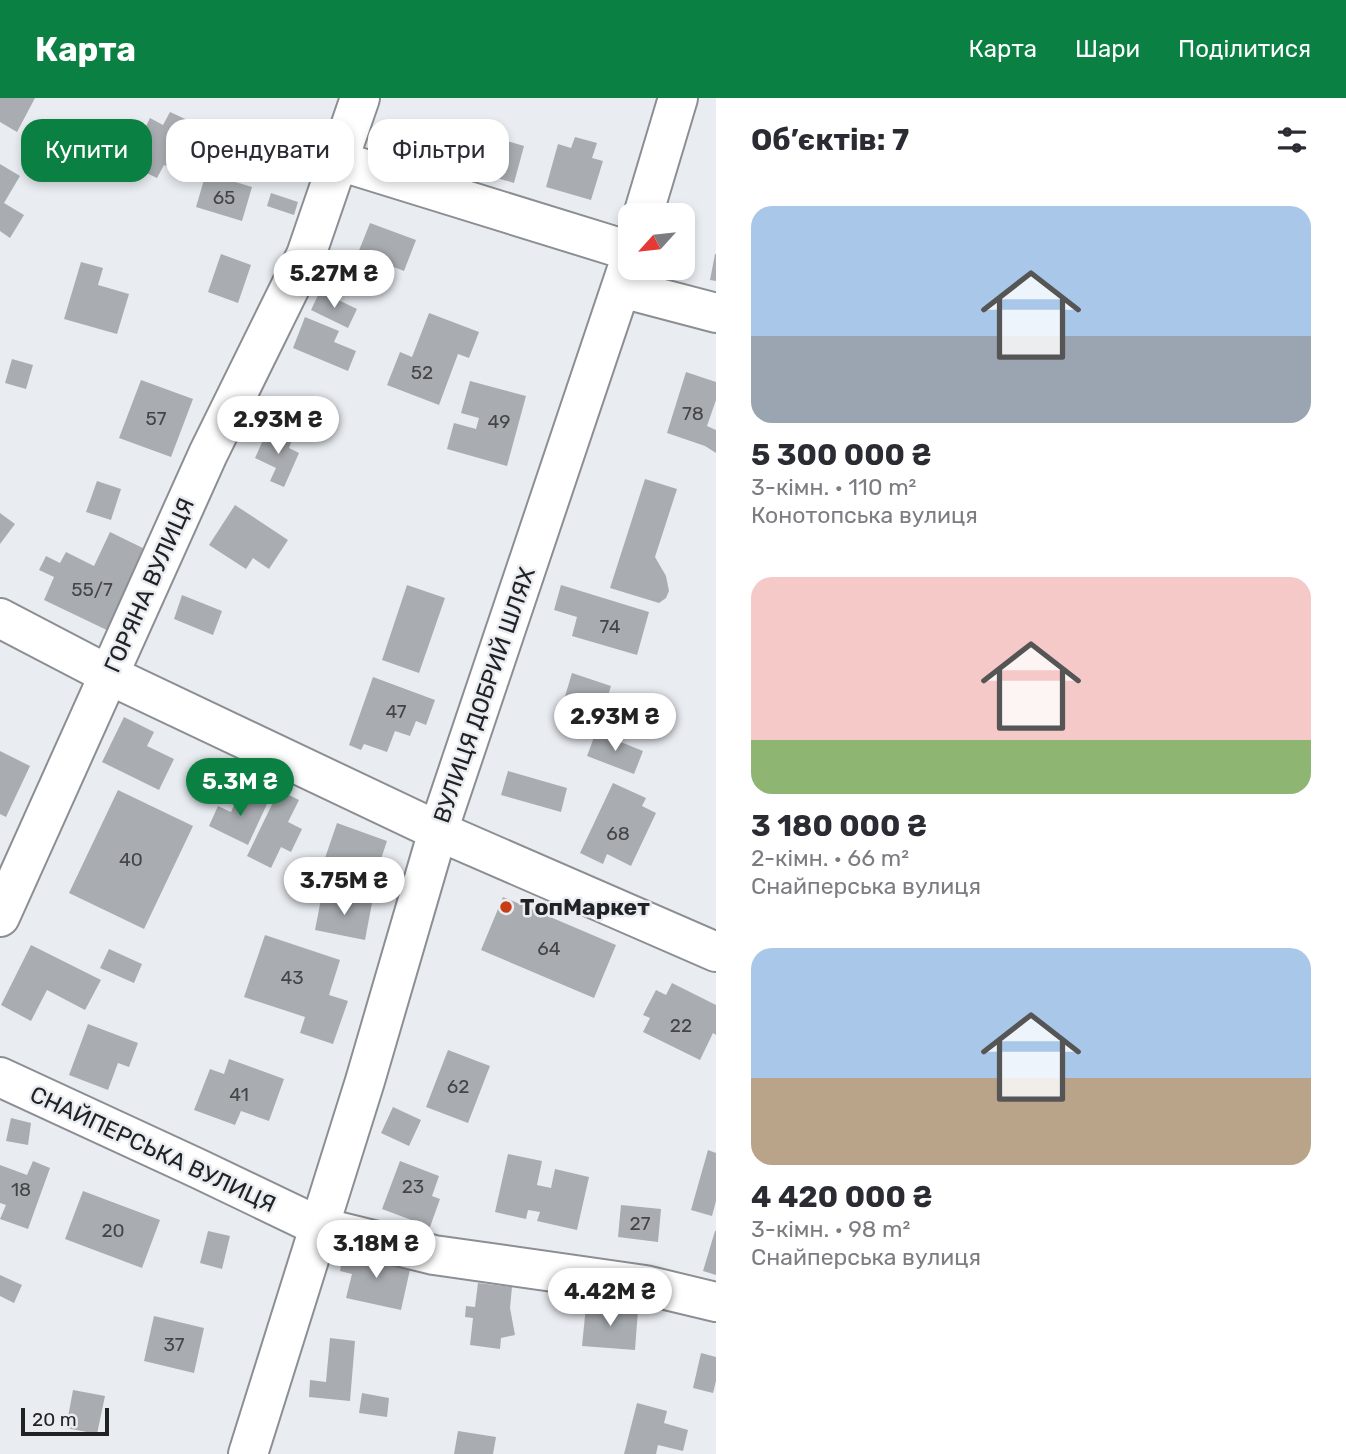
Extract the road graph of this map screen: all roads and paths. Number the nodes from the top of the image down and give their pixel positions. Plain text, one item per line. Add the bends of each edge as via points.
1 (360, 98) edge
2 (678, 98) edge
3 (353, 119) edge
4 (354, 167) edge
5 (332, 182) edge
6 (647, 203) edge
7 (618, 247) edge
8 (624, 280) edge
9 (640, 280) edge
10 (716, 313) edge
11 (0, 618) edge
12 (109, 675) junction
13 (438, 831) junction
14 (0, 917) edge
15 (716, 952) edge
16 (0, 1077) edge
17 (320, 1227) junction
18 (716, 1301) edge
19 (248, 1454) edge

1 - 3 street, ГОРЯНА ВУЛИЦЯ
2 - 6 street
4 - 7 street
5 - 12 street, ГОРЯНА ВУЛИЦЯ via 306,255 208,454
8 - 13 street, ВУЛИЦЯ ДОБРИЙ ШЛЯХ
9 - 10 street
11 - 12 street
12 - 13 street
12 - 14 street, ГОРЯНА ВУЛИЦЯ
13 - 15 street
13 - 17 street, ВУЛИЦЯ ДОБРИЙ ШЛЯХ
16 - 17 street, СНАЙПЕРСЬКА ВУЛИЦЯ
17 - 18 street, СНАЙПЕРСЬКА ВУЛИЦЯ via 434,1255 645,1285
17 - 19 street, ВУЛИЦЯ ДОБРИЙ ШЛЯХ

